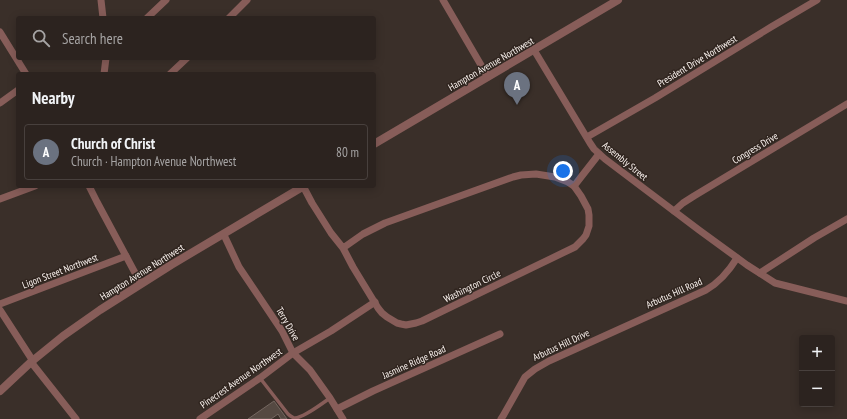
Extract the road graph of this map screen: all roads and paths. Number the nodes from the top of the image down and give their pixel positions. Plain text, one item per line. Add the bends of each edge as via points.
1 (101, 0) edge
2 (166, 0) edge
3 (247, 0) edge
4 (443, 0) edge
5 (618, 0) edge
6 (817, 0) edge
7 (103, 16) edge
8 (149, 16) edge
9 (231, 16) edge
10 (0, 32) edge
11 (534, 50) junction
12 (16, 58) edge
13 (17, 60) edge
14 (106, 60) edge
15 (185, 60) edge
16 (25, 72) edge
17 (104, 72) edge
18 (172, 72) edge
19 (488, 78) junction
20 (16, 91) edge
21 (0, 103) edge
22 (847, 104) edge
23 (587, 137) junction
24 (376, 143) edge
25 (599, 154) junction
26 (574, 186) junction
27 (30, 188) edge
28 (90, 188) edge
29 (300, 188) edge
30 (304, 188) edge
31 (0, 199) edge
32 (674, 211) junction
33 (847, 219) edge
34 (224, 235) junction
35 (343, 248) junction
36 (126, 256) junction
37 (737, 258) junction
38 (760, 273) junction
39 (141, 284) junction
40 (847, 301) edge
41 (374, 302) junction
42 (0, 304) edge
43 (0, 310) edge
44 (500, 334) dead end
45 (609, 334) joint
46 (293, 353) junction
47 (32, 362) junction
48 (260, 378) junction
49 (0, 391) edge
50 (330, 398) junction
51 (337, 409) junction
52 (76, 419) edge
53 (200, 419) edge
54 (343, 419) edge
55 (500, 419) edge

1 - 7 street
2 - 8 street
3 - 9 street
4 - 19 street
5 - 11 street, Hampton Avenue Northwest
6 - 23 street, President Drive Northwest
10 - 12 street
11 - 19 street, Hampton Avenue Northwest
11 - 23 street, Assembly Street
13 - 16 street
14 - 17 street
15 - 18 street
19 - 24 street, Hampton Avenue Northwest
20 - 21 street
22 - 32 street, Congress Drive via 694,196
23 - 25 street, Assembly Street
25 - 26 street
25 - 32 street, Assembly Street
26 - 35 street via 548,176 528,174 513,177 385,223
26 - 41 street, Washington Circle via 588,209 590,220 586,235 576,247 416,323 397,323 382,313
27 - 31 street
28 - 36 street
29 - 34 street, Hampton Avenue Northwest
30 - 35 street, Washington Circle via 330,233
32 - 37 street, Assembly Street
33 - 38 street
34 - 39 street, Hampton Avenue Northwest
34 - 46 street, Terry Drive via 239,266 282,331
35 - 41 street, Washington Circle
36 - 39 street
36 - 42 street, Ligon Street Northwest
37 - 38 street, Assembly Street
37 - 45 street, Arbutus Hill Road via 726,275 713,286
38 - 40 street, Assembly Street via 775,283
39 - 47 street, Hampton Avenue Northwest via 81,323
41 - 46 street, Pinecrest Avenue Northwest
43 - 47 street
44 - 51 street, Jasmine Ridge Road
45 - 55 street, Arbutus Hill Drive via 535,369 525,377
46 - 48 street, Pinecrest Avenue Northwest
46 - 50 street, Terry Drive via 310,370
47 - 49 street, Hampton Avenue Northwest
47 - 52 street
48 - 50 lane via 294,418 305,415
48 - 53 street, Pinecrest Avenue Northwest
50 - 51 street, Terry Drive
51 - 54 street, Terry Drive

